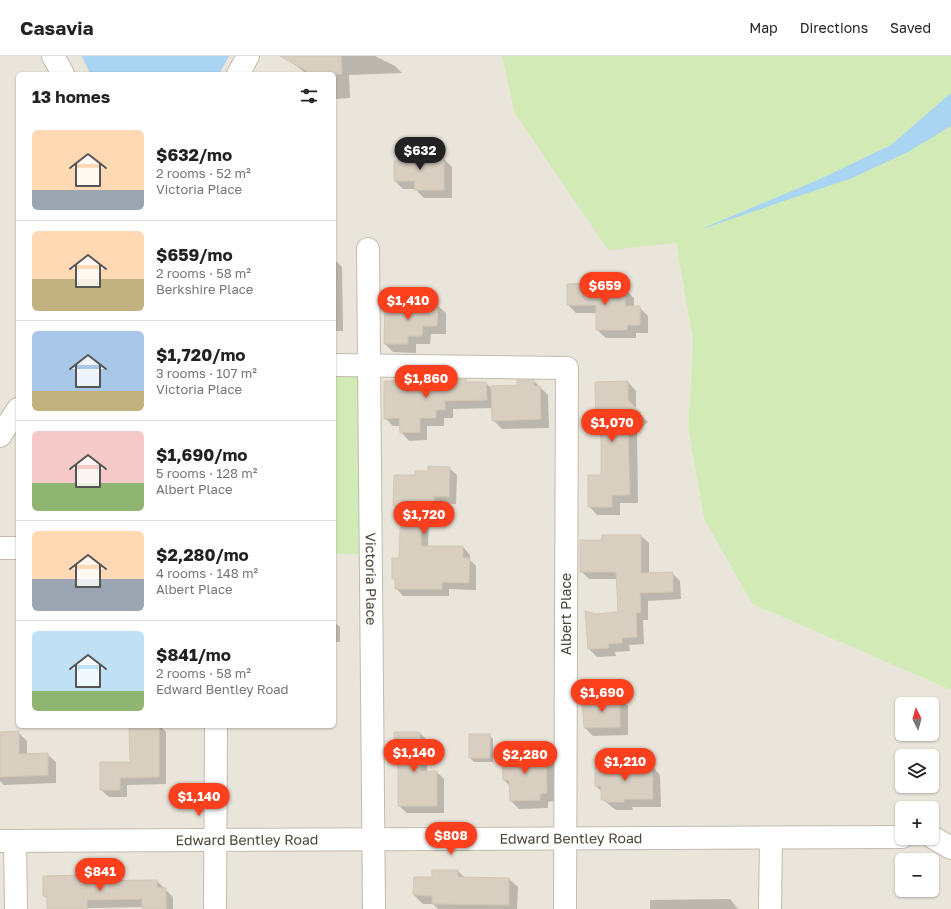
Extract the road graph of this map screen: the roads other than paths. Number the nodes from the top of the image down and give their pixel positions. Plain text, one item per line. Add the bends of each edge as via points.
1 (53, 56) edge
2 (248, 56) edge
3 (62, 72) edge
4 (239, 72) edge
5 (368, 249) dead end
6 (336, 365) edge
7 (370, 366) junction
8 (16, 412) edge
9 (0, 436) edge
10 (0, 548) edge
11 (16, 548) edge
12 (216, 728) edge
13 (895, 837) edge
14 (771, 838) junction
15 (566, 839) junction
16 (216, 840) junction
17 (373, 840) junction
18 (8, 841) edge
19 (939, 841) edge
20 (951, 848) edge
21 (16, 909) edge
22 (215, 909) edge
23 (374, 909) edge
24 (565, 909) edge
25 (770, 909) edge

1 - 3 street
2 - 4 street
5 - 7 street, Victoria Place
6 - 7 street
7 - 15 street, Albert Place via 567,368
7 - 17 street, Victoria Place
8 - 9 street
10 - 11 street
12 - 16 street
13 - 14 street, Edward Bentley Road
14 - 15 street, Edward Bentley Road
14 - 25 street
15 - 17 street, Edward Bentley Road
15 - 24 street, Albert Place
16 - 17 street, Edward Bentley Road
16 - 18 street, Edward Bentley Road
16 - 22 street
17 - 23 street, Victoria Place
18 - 21 street
19 - 20 street

